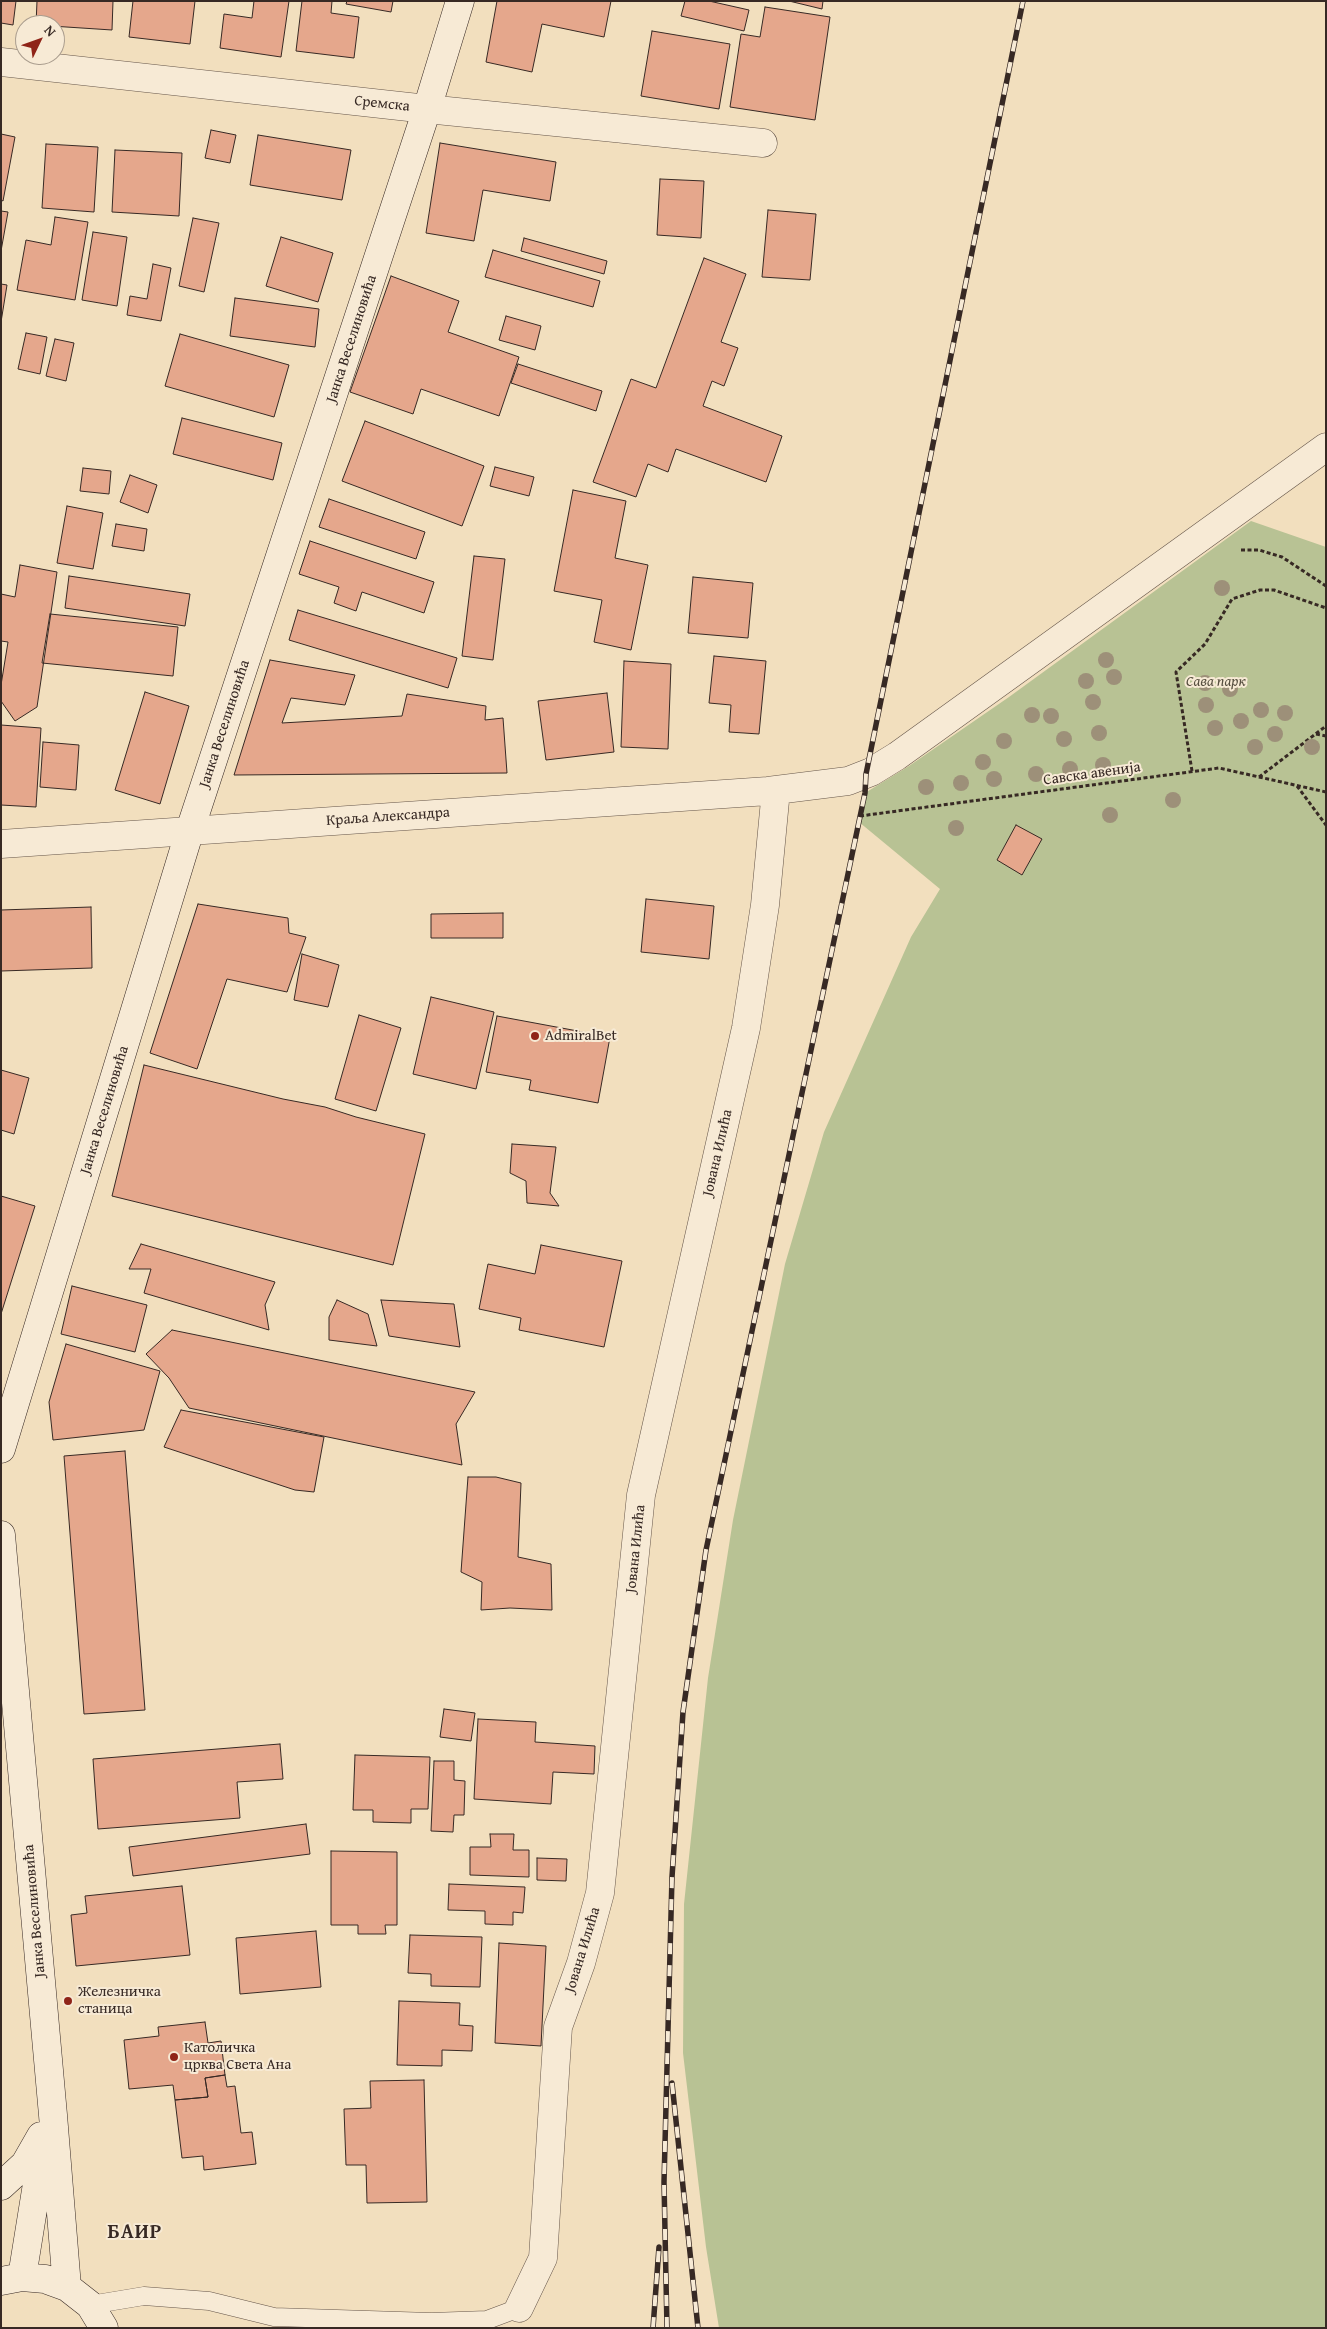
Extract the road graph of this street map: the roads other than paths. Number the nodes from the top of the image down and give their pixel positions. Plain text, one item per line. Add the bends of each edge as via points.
1 (460, 1) edge
2 (1, 62) edge
3 (427, 109) junction
4 (763, 143) dead end
5 (1326, 447) edge
6 (776, 790) junction
7 (190, 830) junction
8 (1, 844) edge
9 (1, 1450) edge
10 (1, 1535) edge
11 (53, 2115) junction
12 (1, 2186) edge
13 (7, 2278) edge
14 (67, 2287) junction
15 (90, 2305) junction
16 (519, 2308) joint
17 (104, 2328) edge

1 - 3 street, Јанка Веселиновића
2 - 3 street, Сремска
3 - 4 street, Сремска
3 - 7 street, Јанка Веселиновића
5 - 6 street, Краља Александра via 878,768 841,782
6 - 7 street, Краља Александра
6 - 16 street, Јована Илића via 765,905 746,1028 641,1495 600,1893 581,1962 558,2027 544,2258
7 - 8 street, Краља Александра
7 - 9 street, Јанка Веселиновића
10 - 11 street, Јанка Веселиновића
11 - 12 street via 25,2164
11 - 13 street via 37,2184
11 - 14 street, Јанка Веселиновића
13 - 14 street via 45,2279
14 - 15 street
15 - 16 lane via 144,2296 208,2301 274,2317 431,2322 487,2320
15 - 17 street

